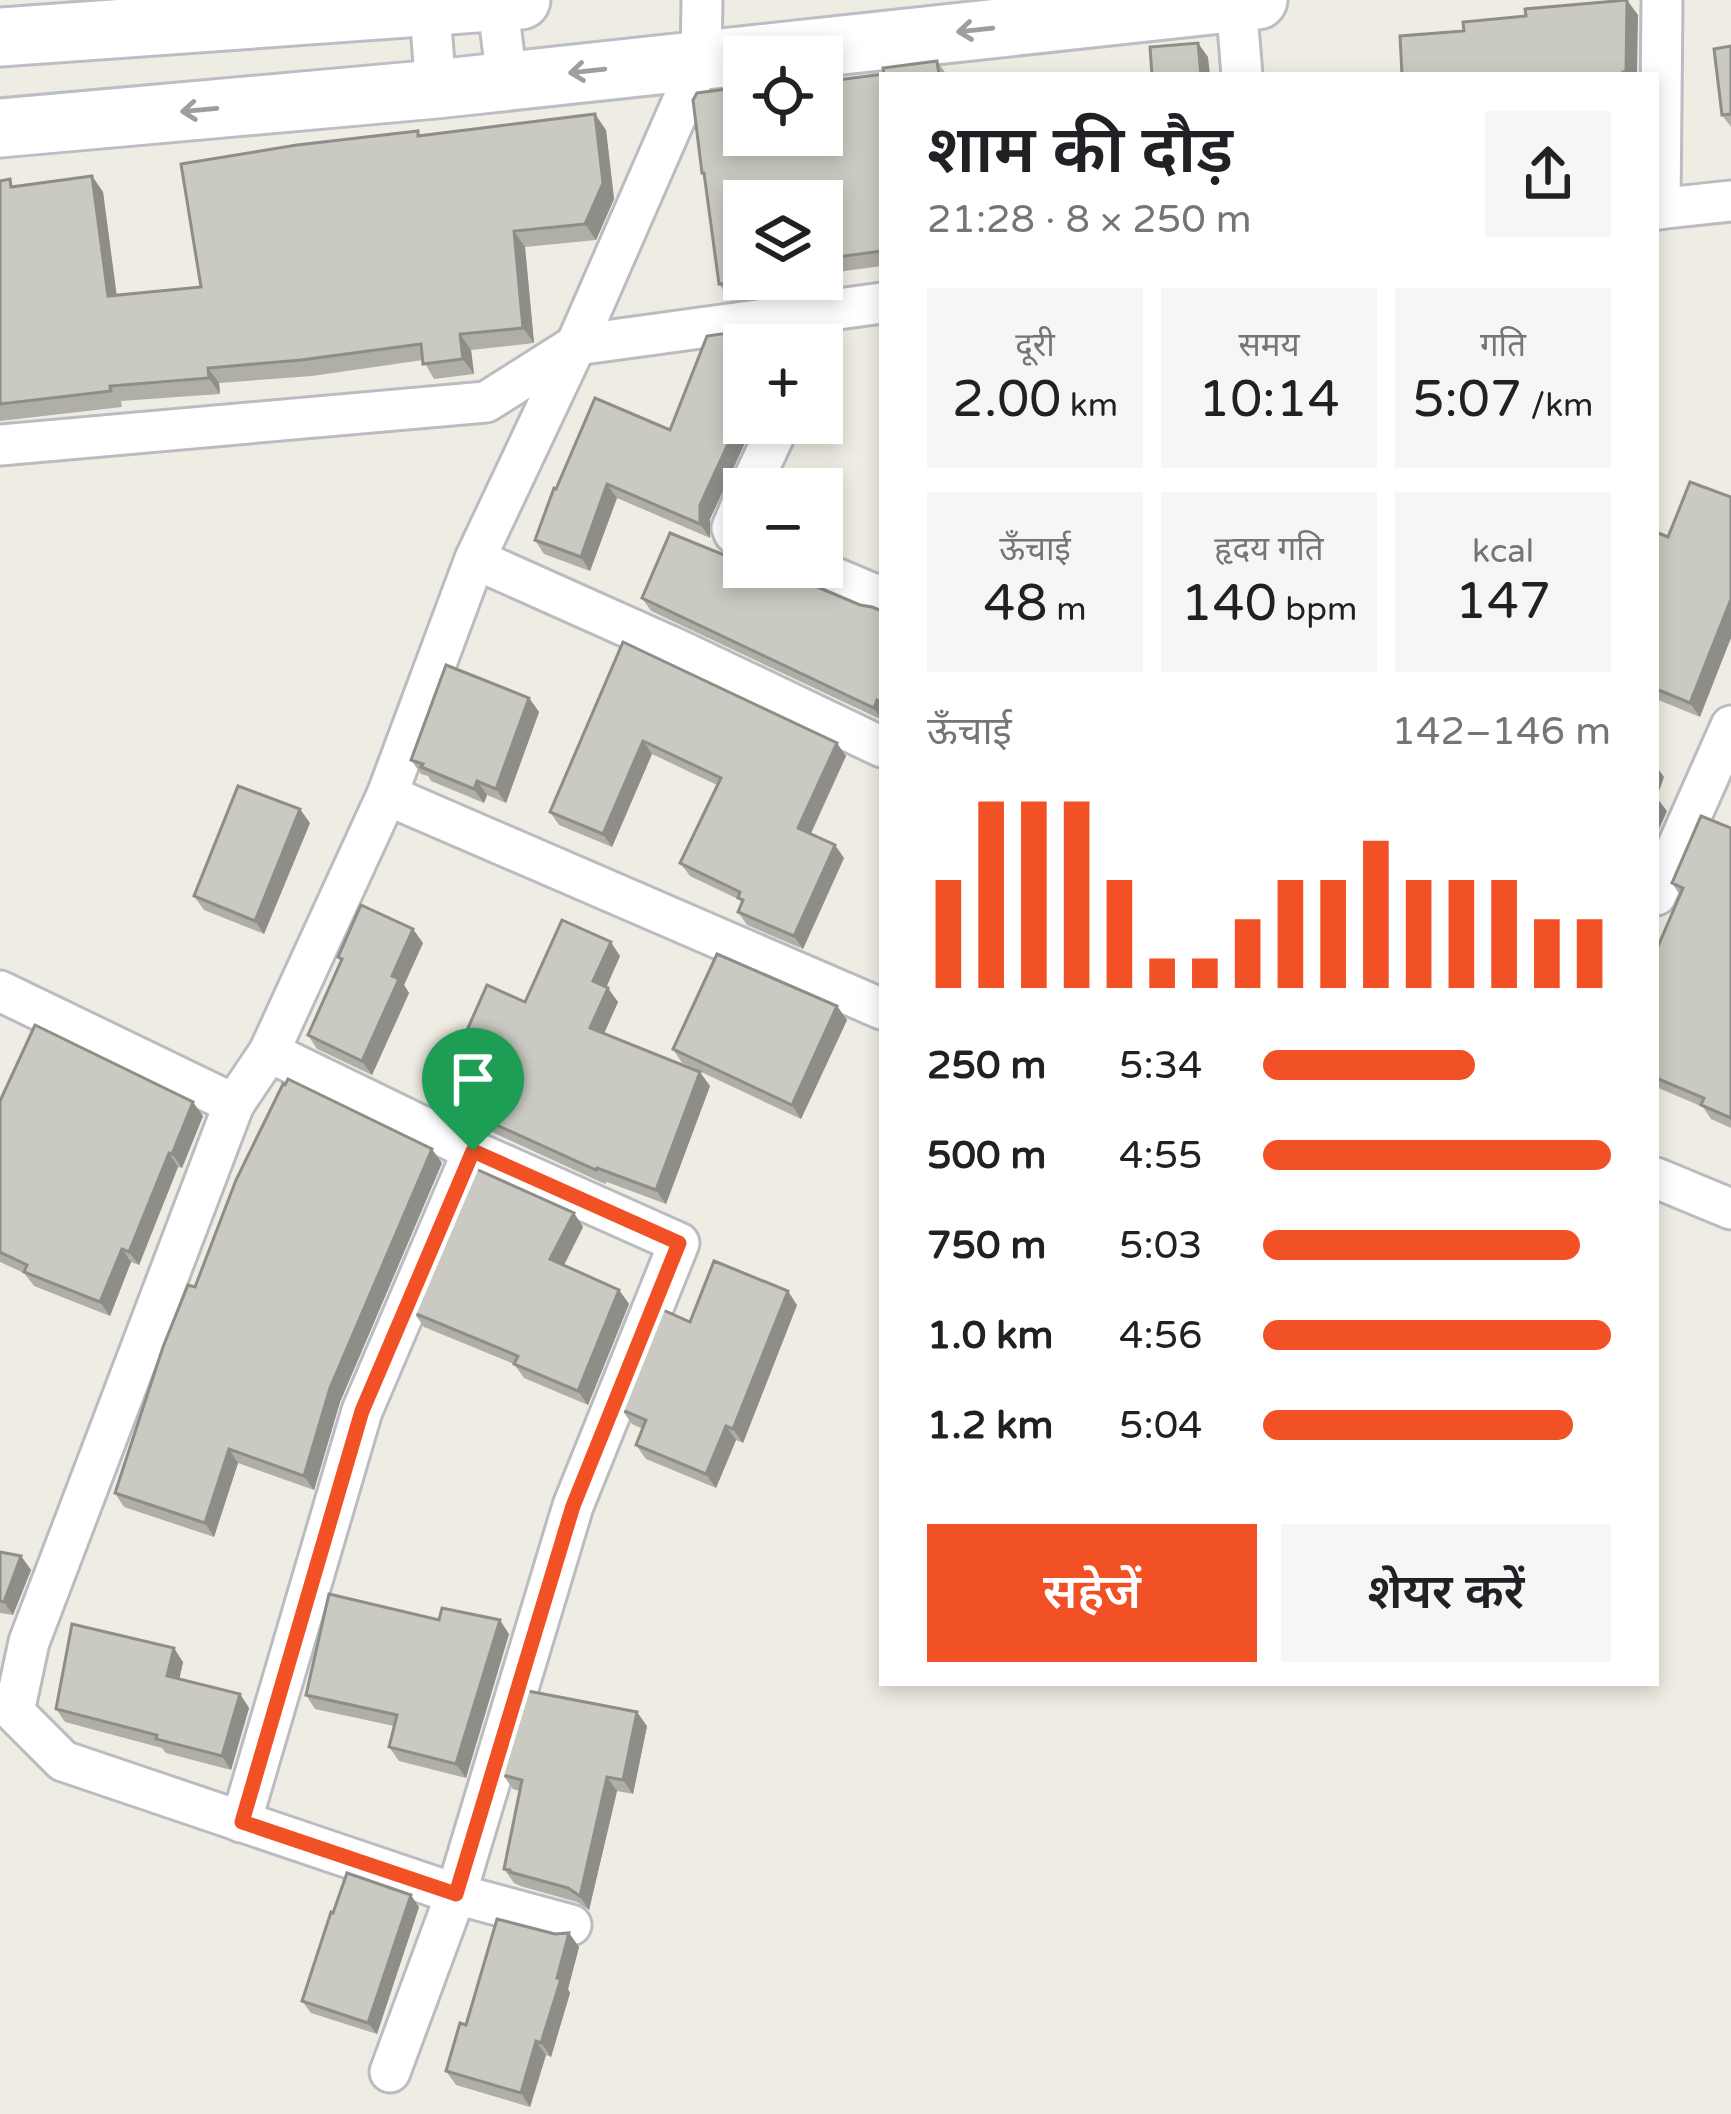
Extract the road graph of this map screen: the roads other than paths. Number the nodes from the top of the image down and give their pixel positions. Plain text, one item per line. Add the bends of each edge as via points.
1 (702, 0) edge
2 (1662, 0) edge
3 (505, 1) edge
4 (1247, 1) edge
5 (429, 4) edge
6 (1031, 12) edge
7 (0, 37) edge
8 (701, 58) junction
9 (1242, 72) edge
10 (506, 80) junction
11 (436, 89) junction
12 (0, 128) edge
13 (1659, 157) edge
14 (1727, 204) edge
15 (1659, 209) edge
16 (879, 304) edge
17 (832, 324) edge
18 (723, 334) edge
19 (576, 344) junction
20 (0, 445) edge
21 (476, 559) junction
22 (843, 581) edge
23 (879, 596) edge
24 (1731, 725) edge
25 (879, 746) edge
26 (387, 795) junction
27 (1659, 888) edge
28 (0, 991) edge
29 (879, 1008) edge
30 (268, 1052) junction
31 (234, 1104) junction
32 (473, 1151) junction
33 (1659, 1179) edge
34 (1731, 1209) edge
35 (242, 1822) junction
36 (456, 1894) junction
37 (571, 1924) dead end
38 (390, 2072) dead end

1 - 8 street
2 - 13 street
3 - 5 street
3 - 10 street
4 - 6 street
4 - 9 street
5 - 7 street
5 - 11 street
6 -> 8 street
8 -> 10 street
8 - 19 street
10 - 11 street
11 -> 12 street
14 - 15 street
16 - 17 street
18 - 19 street
19 - 20 street via 486,402
19 - 21 street
21 - 25 street
21 - 26 street
22 - 23 street
24 - 27 street
26 - 29 street
26 - 30 street
28 - 31 street
30 - 31 street
30 - 32 street
31 - 35 street via 29,1642 14,1712 63,1761
32 - 35 street via 362,1411
32 - 36 street via 679,1243 573,1506
33 - 34 street
35 - 36 street
36 - 37 street
36 - 38 street

